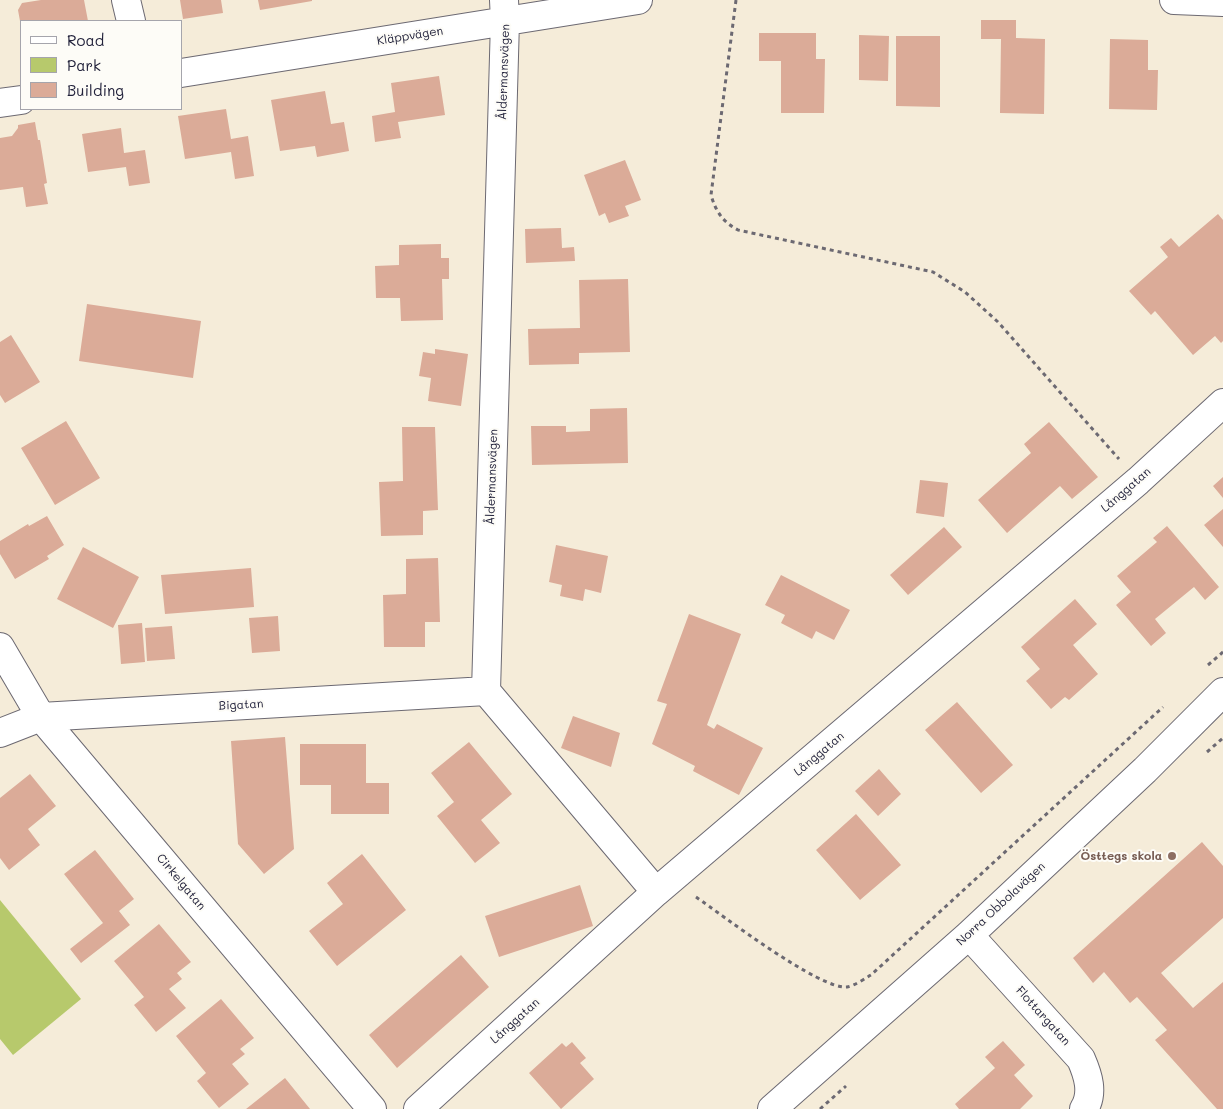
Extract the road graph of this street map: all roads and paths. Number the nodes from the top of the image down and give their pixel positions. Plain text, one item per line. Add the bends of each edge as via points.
1 (126, 0) edge
2 (638, 0) edge
3 (736, 0) edge
4 (1174, 0) edge
5 (1223, 2) edge
6 (505, 10) edge
7 (131, 20) edge
8 (182, 73) edge
9 (20, 100) edge
10 (0, 103) edge
11 (1223, 403) edge
12 (1138, 481) junction
13 (0, 647) edge
14 (1223, 652) edge
15 (1208, 666) dead end
16 (486, 690) junction
17 (1223, 692) edge
18 (1164, 706) dead end
19 (41, 717) junction
20 (0, 733) edge
21 (656, 892) junction
22 (969, 935) junction
23 (372, 1109) edge
24 (418, 1109) edge
25 (772, 1109) edge
26 (1084, 1109) edge

1 - 7 street
2 - 6 street, Kläppvägen
3 - 12 path via 712,195 720,216 738,230 933,272 965,292 998,322
4 - 5 street
6 - 8 street, Kläppvägen
6 - 16 street, Åldermansvägen
9 - 10 street
11 - 12 street, Långgatan
12 - 21 street, Långgatan
13 - 19 street, Cirkelgatan
14 - 15 path
16 - 19 street, Bigatan
16 - 21 street
17 - 22 street, Norra Obbolavägen
18 - 21 path via 871,975 847,987 827,983 786,960 690,893
19 - 20 street, Bigatan
19 - 23 street, Cirkelgatan
21 - 24 street, Långgatan
22 - 25 street, Norra Obbolavägen
22 - 26 street, Flottargatan via 1082,1058 1090,1090

